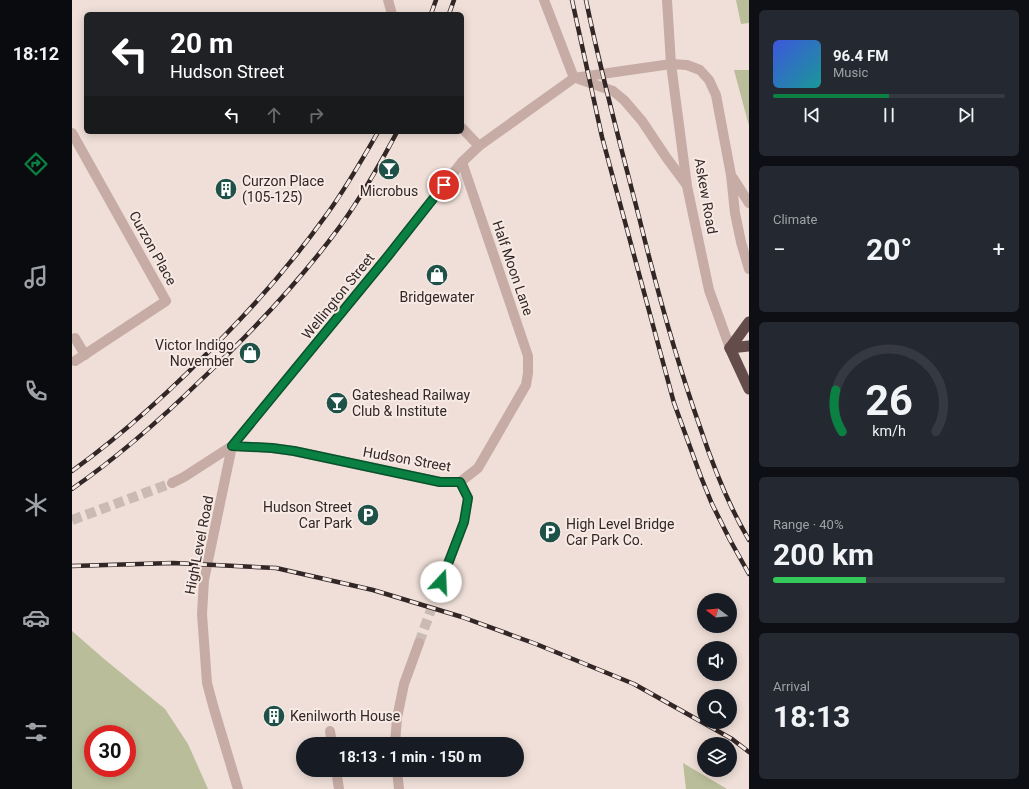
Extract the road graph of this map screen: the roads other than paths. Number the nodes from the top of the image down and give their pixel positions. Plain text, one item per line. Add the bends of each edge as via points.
1 (388, 0) edge
2 (544, 0) edge
3 (667, 0) edge
4 (391, 12) edge
5 (671, 64) junction
6 (574, 78) junction
7 (464, 130) edge
8 (72, 133) edge
9 (479, 146) junction
10 (462, 162) junction
11 (731, 175) junction
12 (687, 186) junction
13 (749, 203) edge
14 (749, 269) edge
15 (749, 322) edge
16 (75, 338) dead end
17 (749, 346) edge
18 (730, 348) junction
19 (85, 355) junction
20 (75, 362) dead end
21 (526, 385) joint
22 (749, 389) edge
23 (232, 446) junction
24 (460, 482) junction
25 (172, 483) tunnel mouth
26 (441, 582) tunnel mouth
27 (419, 643) tunnel mouth
28 (330, 731) dead end
29 (331, 737) edge
30 (396, 737) edge
31 (337, 777) edge
32 (398, 777) edge
33 (238, 789) edge
34 (339, 789) edge
35 (399, 789) edge

1 - 4 street
2 - 6 street
3 - 5 street, Askew Road
5 - 6 street
5 - 11 street, Askew Road via 688,65 700,70 709,80 716,95
5 - 12 street, Askew Road
6 - 9 street, Wellington Street
6 - 12 street via 613,91 624,100 642,121
7 - 9 street
8 - 19 street, Curzon Place via 166,301
9 - 10 street, Wellington Street
10 - 21 street, Half Moon Lane via 528,356
10 - 23 street, Wellington Street
11 - 13 street, Askew Road
11 - 14 street, Askew Road via 736,213
12 - 18 street, Askew Road via 709,290
15 - 18 highway
16 - 19 street
17 - 18 highway
18 - 22 highway, Askew Road
19 - 20 street, Curzon Place
21 - 24 street, Hudson Street via 478,468
23 - 24 street, Hudson Street via 294,451 440,482
23 - 25 street
23 - 33 street, High Level Road via 204,580 202,614 207,683
24 - 26 street via 468,498 464,522
27 - 30 street via 404,684
28 - 29 street
31 - 34 street
32 - 35 street

